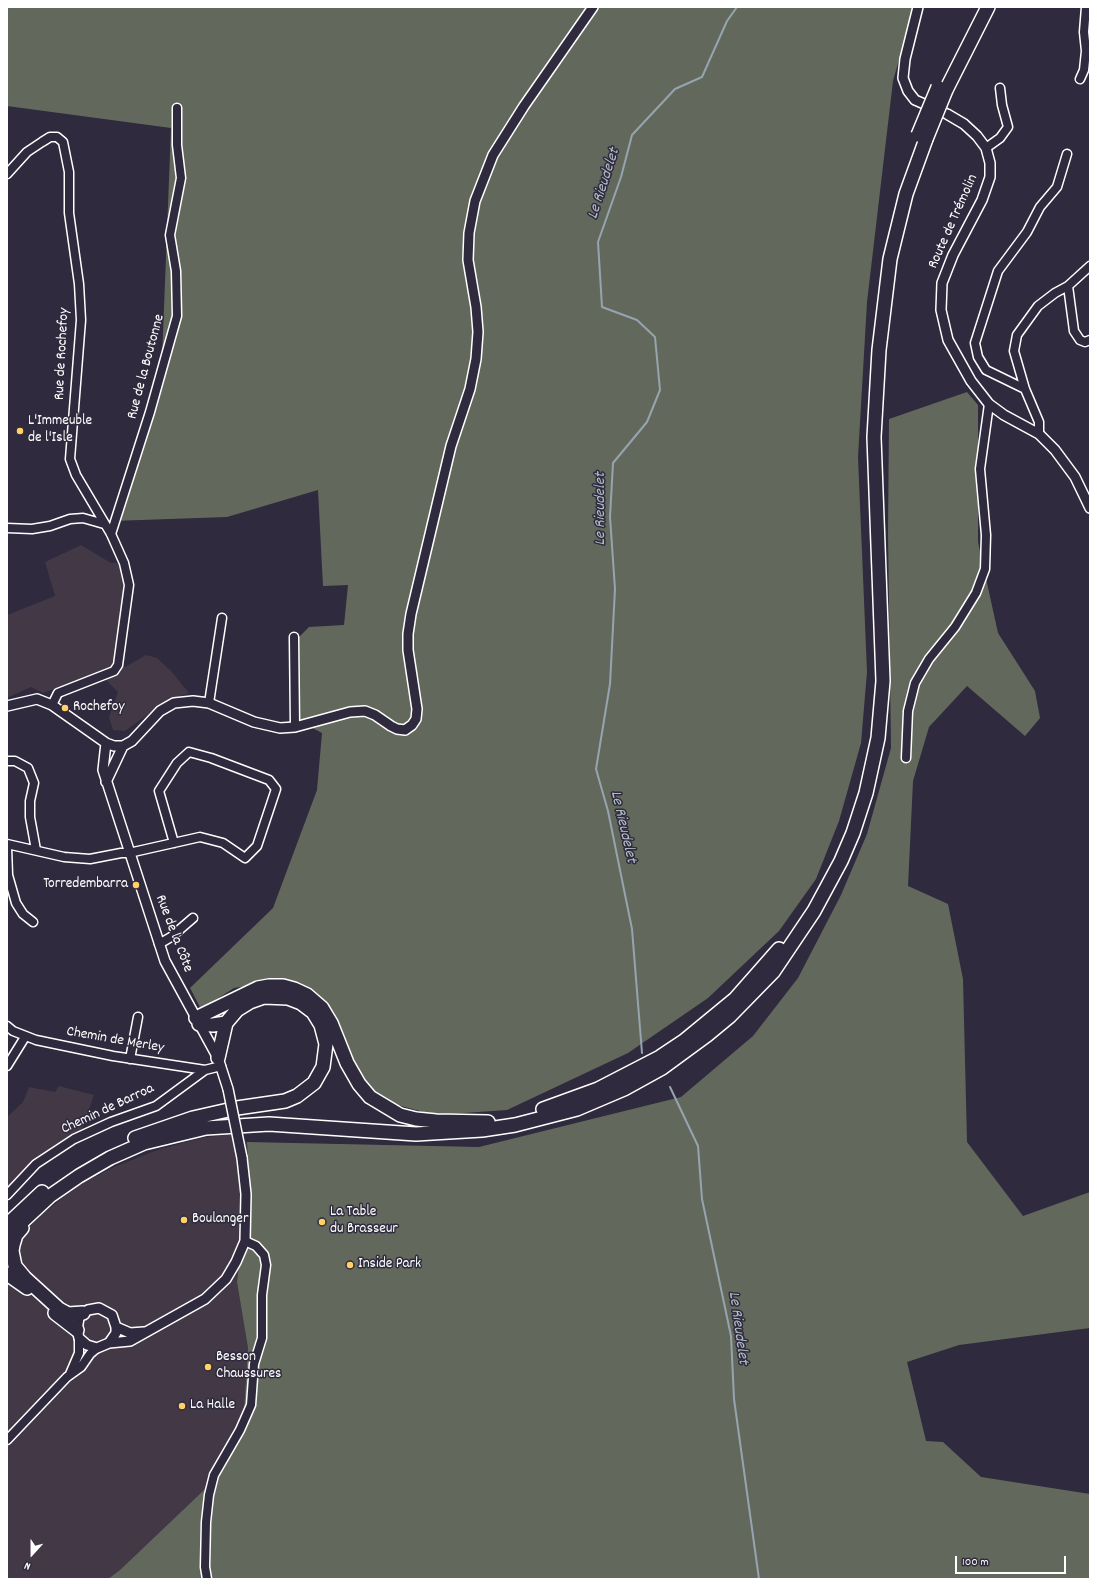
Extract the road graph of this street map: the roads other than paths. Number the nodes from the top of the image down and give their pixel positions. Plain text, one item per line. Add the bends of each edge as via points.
1 (593, 7) edge
2 (918, 7) edge
3 (978, 7) edge
4 (988, 7) edge
5 (1086, 7) edge
6 (1080, 79) dead end
7 (942, 88) junction
8 (1000, 88) dead end
9 (178, 108) dead end
10 (922, 137) junction
11 (986, 148) junction
12 (1067, 154) dead end
13 (7, 174) edge
14 (1090, 266) edge
15 (1068, 286) junction
16 (1090, 340) edge
17 (1025, 389) junction
18 (989, 404) junction
19 (1039, 434) junction
20 (1090, 506) edge
21 (104, 524) junction
22 (7, 528) edge
23 (111, 534) junction
24 (222, 618) dead end
25 (294, 637) dead end
26 (209, 703) junction
27 (52, 705) junction
28 (7, 706) edge
29 (295, 727) junction
30 (106, 743) junction
31 (123, 746) junction
32 (906, 758) dead end
33 (7, 761) edge
34 (106, 782) junction
35 (174, 843) junction
36 (7, 844) edge
37 (7, 847) edge
38 (36, 850) junction
39 (129, 853) junction
40 (193, 918) dead end
41 (33, 922) dead end
42 (159, 944) junction
43 (138, 1017) dead end
44 (197, 1021) junction
45 (226, 1023) junction
46 (7, 1026) edge
47 (25, 1037) junction
48 (130, 1059) junction
49 (219, 1062) junction
50 (7, 1066) edge
51 (205, 1070) junction
52 (488, 1122) junction
53 (7, 1195) edge
54 (50, 1196) junction
55 (7, 1224) edge
56 (7, 1229) edge
57 (7, 1236) edge
58 (244, 1241) junction
59 (7, 1274) edge
60 (83, 1313) junction
61 (116, 1327) junction
62 (145, 1332) junction
63 (78, 1334) junction
64 (109, 1343) junction
65 (97, 1348) junction
66 (70, 1374) junction
67 (7, 1440) edge
68 (207, 1579) edge

1 - 29 street via 493,155 475,201 469,233 468,260 476,307 476,359 470,389 451,446 408,634 416,718 405,730 391,726 365,711 350,712
2 - 11 street, Route de Trémolin via 905,59 903,78 908,91 915,100 964,124
3 - 7 highway
4 - 7 highway
5 - 6 street via 1086,51 1084,70
7 - 10 highway, bridge
8 - 11 street via 1008,127 1000,138
9 - 23 street, Rue de la Boutonne via 177,145 181,178 170,235 176,271 177,316
10 - 52 highway via 892,218 874,320 867,432 873,709 861,783 841,844 816,896 797,926 755,978 711,1020 660,1057 598,1089 539,1110
10 - 54 highway via 890,259 879,350 874,437 883,681 878,738 866,793 841,861 814,911 773,972 730,1016 667,1065 624,1089 577,1109 515,1125 416,1134 269,1124 206,1128 144,1144 104,1162
11 - 18 street, Route de Trémolin via 990,177 982,200 953,255 942,283 941,310 948,340 959,362
12 - 17 street via 1057,187 1040,207 1027,232 998,271 975,343 978,357 986,370
13 - 21 street, Rue de Rochefoy via 27,152 50,137 58,137 63,142 69,172 69,213 79,284 81,320 70,459 76,475
14 - 15 street
15 - 16 street via 1074,331 1080,340
15 - 17 street via 1038,306 1017,335 1014,351
17 - 19 street via 1039,422
18 - 19 street, Route de Trémolin
18 - 32 street via 980,469 986,535 985,569 976,593 915,683 908,711
19 - 20 street, Route de Trémolin via 1075,477
21 - 22 street via 83,518 32,529
21 - 23 street, Rue de Rochefoy
23 - 27 street, Rue de Rochefoy via 124,563 129,585 118,665 114,671 58,693
24 - 26 street
25 - 29 street
26 - 29 street via 267,726
26 - 31 street via 174,703 160,711 132,741
27 - 28 street via 37,700
27 - 30 street
30 - 31 street
30 - 34 street, Rue de la Côte via 103,770
31 - 34 street
33 - 38 street via 15,761 28,768 34,784 30,817
34 - 39 street, Rue de la Côte
35 - 35 street via 200,837 223,843 245,858 257,846 276,788 269,780 189,752 177,763 159,791
35 - 39 street
36 - 38 street
37 - 41 street via 8,875 16,903 23,914
38 - 39 street via 64,857 90,859
39 - 42 street, Rue de la Côte
40 - 42 street
42 - 44 street, Rue de la Côte via 165,961
43 - 48 street
44 - 45 highway via 213,1025
44 - 49 street, Rue de la Côte
44 - 52 highway via 258,988 283,986 294,989 307,995 322,1008 347,1063 370,1097 400,1114 416,1119
45 - 49 highway
45 - 55 highway via 236,1010 264,997 288,998 301,1003 313,1012 321,1025 326,1044 323,1067 314,1083 297,1096 285,1101 193,1118 122,1144 76,1167 38,1195
46 - 47 street, Chemin de Merley
47 - 48 street, Chemin de Merley
47 - 50 street
48 - 51 street, Chemin de Merley
49 - 51 street, Chemin de Merley
49 - 58 street, Rue de la Côte, bridge via 228,1089 242,1158 246,1194
51 - 53 street, Chemin de Barroa via 156,1106 74,1139 36,1164
52 - 56 highway via 415,1127 239,1120 182,1129 133,1144 84,1167 35,1202
54 - 57 highway
54 - 60 highway via 44,1206 16,1235 12,1251 15,1266 59,1309 68,1314
58 - 62 street, Rue de la Côte via 236,1262 219,1286 205,1299
58 - 68 street via 256,1246 264,1256 266,1265 262,1295 262,1338 254,1364 250,1405 240,1430 214,1475 209,1495 206,1522
59 - 63 highway via 20,1282
60 - 61 street via 93,1308 103,1309 112,1315
60 - 63 street via 79,1318
61 - 62 street via 130,1333
61 - 64 street via 113,1339
62 - 64 street, Rue de la Côte via 130,1341
63 - 65 street via 87,1345
63 - 66 street via 79,1353
64 - 65 street
65 - 66 street via 81,1367
66 - 67 street

